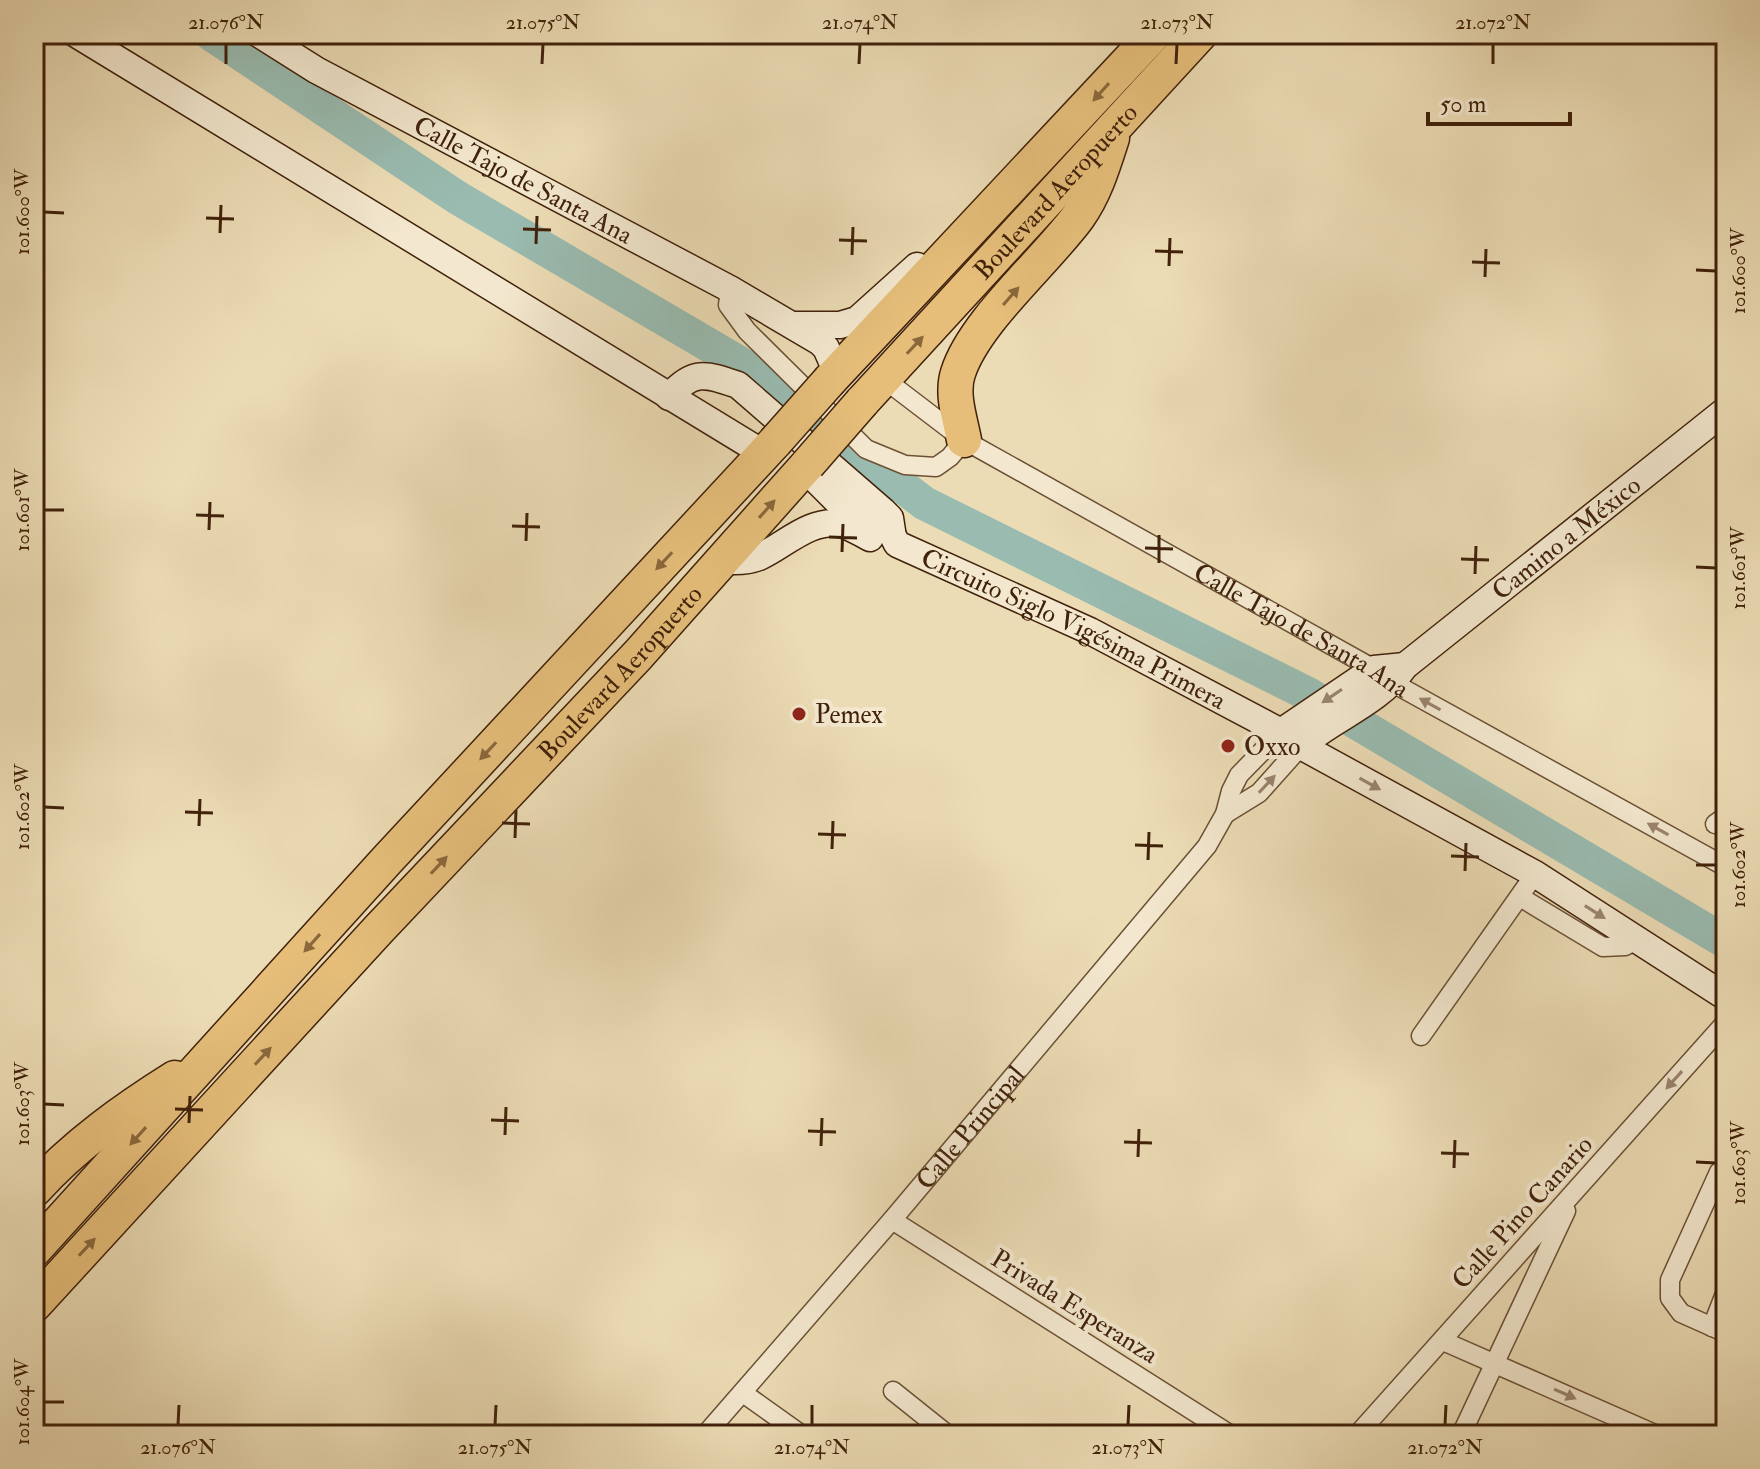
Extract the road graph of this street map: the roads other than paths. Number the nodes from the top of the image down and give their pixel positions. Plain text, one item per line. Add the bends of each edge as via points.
1 (76, 34) edge
2 (259, 34) edge
3 (1154, 34) edge
4 (1200, 34) edge
5 (1115, 127) junction
6 (971, 232) junction
7 (730, 289) junction
8 (790, 325) junction
9 (834, 376) junction
10 (873, 390) junction
11 (669, 397) junction
12 (1726, 410) edge
13 (964, 440) junction
14 (769, 448) junction
15 (806, 466) junction
16 (892, 541) junction
17 (721, 560) junction
18 (1383, 678) junction
19 (1299, 732) junction
20 (1225, 814) junction
21 (1726, 867) edge
22 (1535, 874) junction
23 (1520, 897) junction
24 (1638, 939) junction
25 (1726, 997) edge
26 (1726, 1022) edge
27 (1421, 1036) dead end
28 (213, 1054) junction
29 (1726, 1167) edge
30 (34, 1190) edge
31 (1576, 1190) junction
32 (892, 1220) junction
33 (34, 1250) edge
34 (1726, 1291) edge
35 (34, 1305) edge
36 (1719, 1330) edge
37 (1443, 1341) junction
38 (1494, 1363) junction
39 (893, 1391) dead end
40 (743, 1393) junction
41 (705, 1435) edge
42 (802, 1435) edge
43 (948, 1435) edge
44 (1231, 1435) edge
45 (1357, 1435) edge
46 (1461, 1435) edge
47 (1657, 1435) edge

1 - 11 street
2 - 7 street, Calle Tajo de Santa Ana via 316,70
3 -> 6 highway, Boulevard Aeropuerto
4 - 5 highway, Boulevard Aeropuerto
10 -> 5 highway, Boulevard Aeropuerto
13 -> 5 highway via 956,394 966,355 1079,216 1097,183
6 - 8 street via 951,237 857,320
6 - 9 highway, Boulevard Aeropuerto
7 - 8 street, Calle Tajo de Santa Ana
7 - 13 street via 728,305 747,331 866,449 905,465 936,467
8 - 9 street, Calle Tajo de Santa Ana via 826,348
9 - 14 highway, Boulevard Aeropuerto, bridge
10 - 13 street, Calle Tajo de Santa Ana
10 - 15 highway, Boulevard Aeropuerto, bridge
11 - 14 street
11 - 16 street via 692,377 711,376 738,385 890,518
12 - 18 street, Camino a México
13 - 18 street, Calle Tajo de Santa Ana
14 -> 28 highway, Boulevard Aeropuerto
15 - 16 street, Circuito Siglo Vigésima Primera via 837,501
17 -> 15 highway, Boulevard Aeropuerto
16 - 17 street via 824,524 760,556
16 - 19 street, Circuito Siglo Vigésima Primera
35 -> 17 highway, Boulevard Aeropuerto
18 - 19 street, Calle Principal
21 -> 18 street, Calle Tajo de Santa Ana
20 -> 19 street, Calle Principal via 1259,793
19 - 20 street, Calle Principal via 1239,775
19 -> 22 street, Circuito Siglo Vigésima Primera
20 - 32 street, Calle Principal via 1207,846
22 - 23 street
22 -> 24 street, Circuito Siglo Vigésima Primera
23 - 24 street via 1603,947
23 - 27 street
24 - 25 street, Circuito Siglo Vigésima Primera
26 -> 31 street, Calle Pino Canario
28 - 30 highway via 100,1129
28 -> 33 highway, Boulevard Aeropuerto
29 - 36 street via 1719,1172 1670,1280 1670,1298 1681,1313
31 - 37 street, Calle Pino Canario
31 - 38 street
32 - 40 street, Calle Principal
32 - 44 street, Privada Esperanza
34 - 36 street
37 - 38 street
37 - 45 street, Calle Pino Canario
38 - 46 street
38 -> 47 street
39 - 43 street
40 - 41 street, Calle Principal
40 - 42 street

